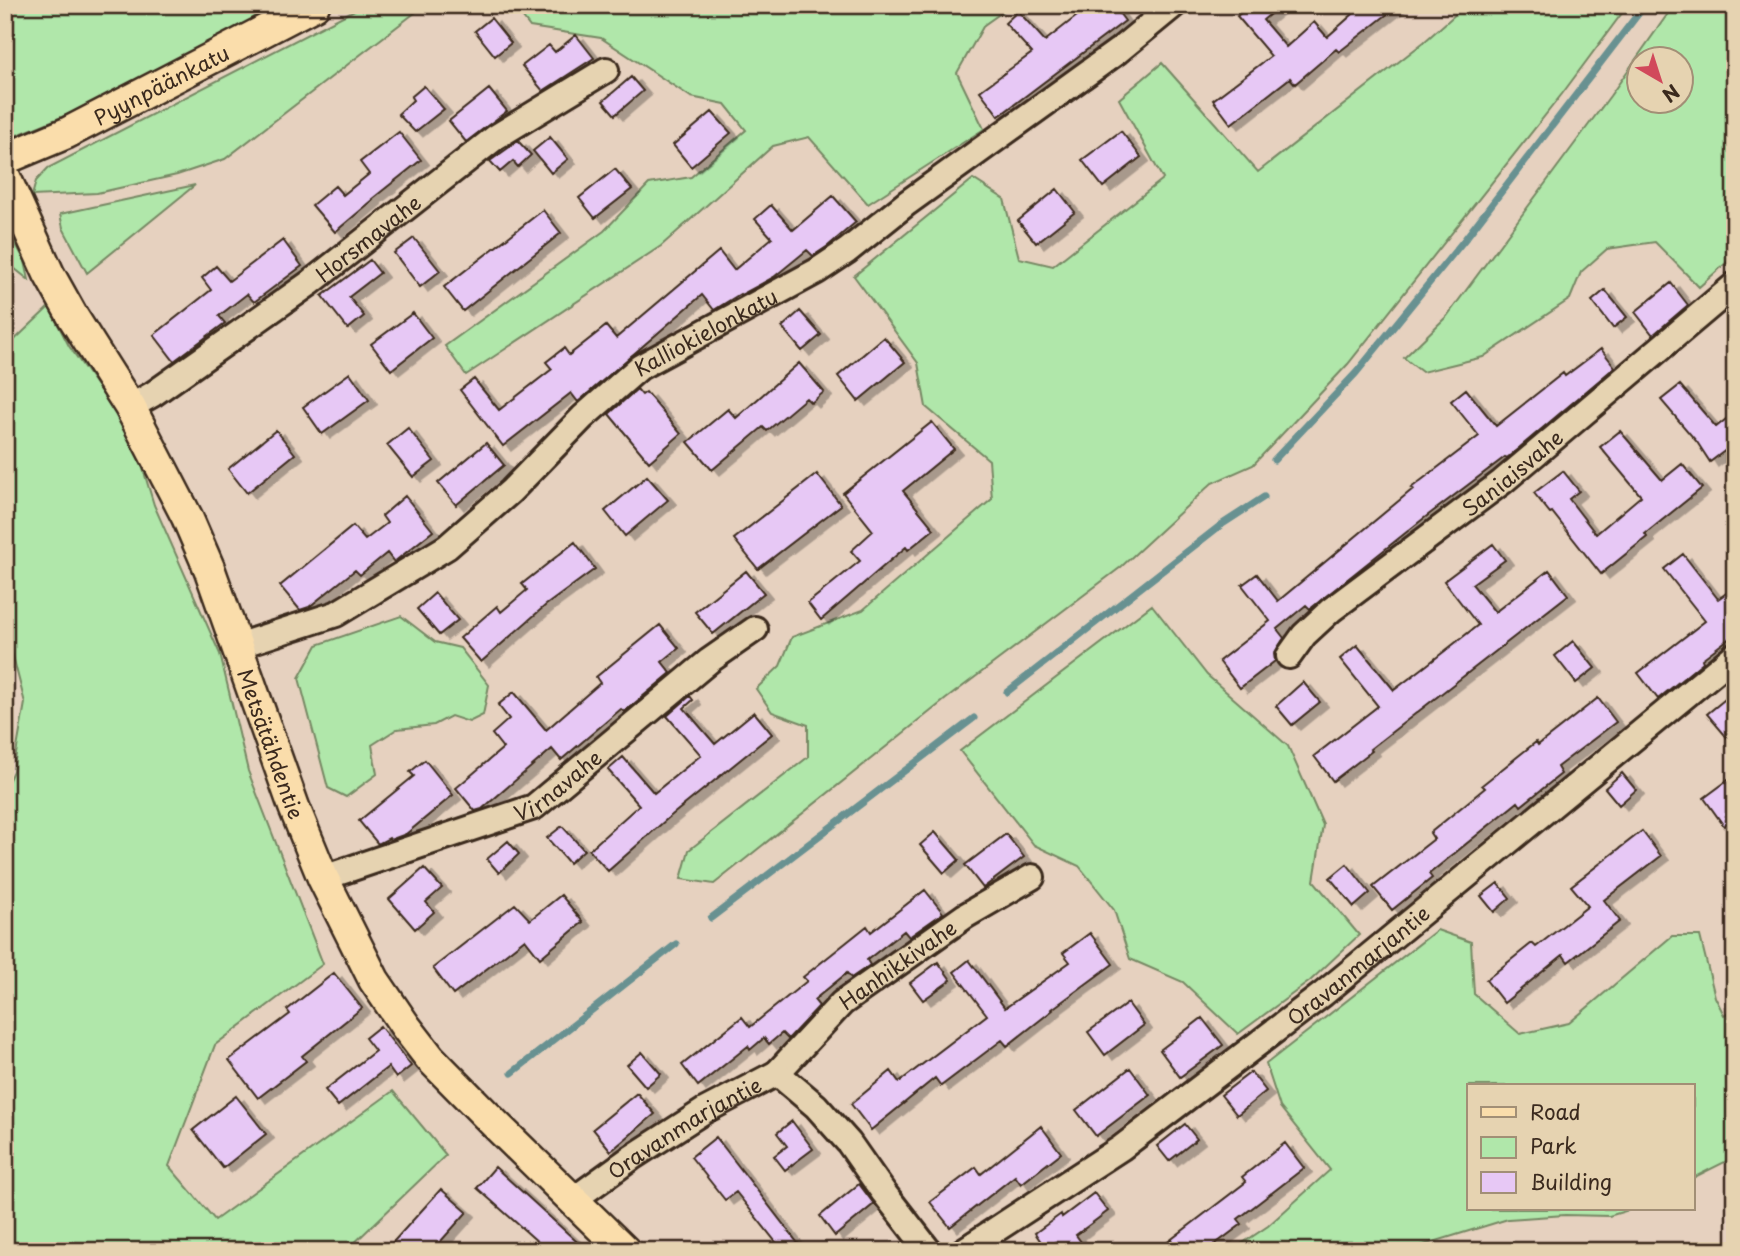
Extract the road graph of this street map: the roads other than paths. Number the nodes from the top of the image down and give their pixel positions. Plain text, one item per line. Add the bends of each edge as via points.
1 (314, 5) edge
2 (1174, 5) edge
3 (606, 70) dead end
4 (5, 159) edge
5 (5, 177) edge
6 (1735, 285) edge
7 (130, 407) junction
8 (755, 629) dead end
9 (237, 646) junction
10 (1735, 655) edge
11 (1289, 656) dead end
12 (1032, 877) dead end
13 (323, 878) junction
14 (777, 1073) junction
15 (573, 1200) junction
16 (625, 1251) edge
17 (929, 1251) edge
18 (963, 1251) edge

1 - 4 main road, Pyynpäänkatu via 67,133
2 - 9 street, Kalliokielonkatu via 847,251 640,367 447,547 336,614
3 - 7 street, Horsmavahe via 496,137 310,283
5 - 7 main road, Metsätähdentie via 49,274
6 - 11 street, Saniaisvahe via 1502,482 1331,610
7 - 9 main road, Metsätähdentie via 187,517
8 - 13 street, Virnavahe via 709,660 534,807
9 - 13 main road, Metsätähdentie
10 - 18 street, Oravanmarjantie via 1322,994 1121,1148
12 - 14 street, Hanhikkivahe via 965,916 842,1003
13 - 15 main road, Metsätähdentie via 373,980 406,1027 448,1077
14 - 15 street, Oravanmarjantie via 704,1111
14 - 17 street, Oravanmarjantie via 816,1106 849,1143
15 - 16 main road, Metsätähdentie

